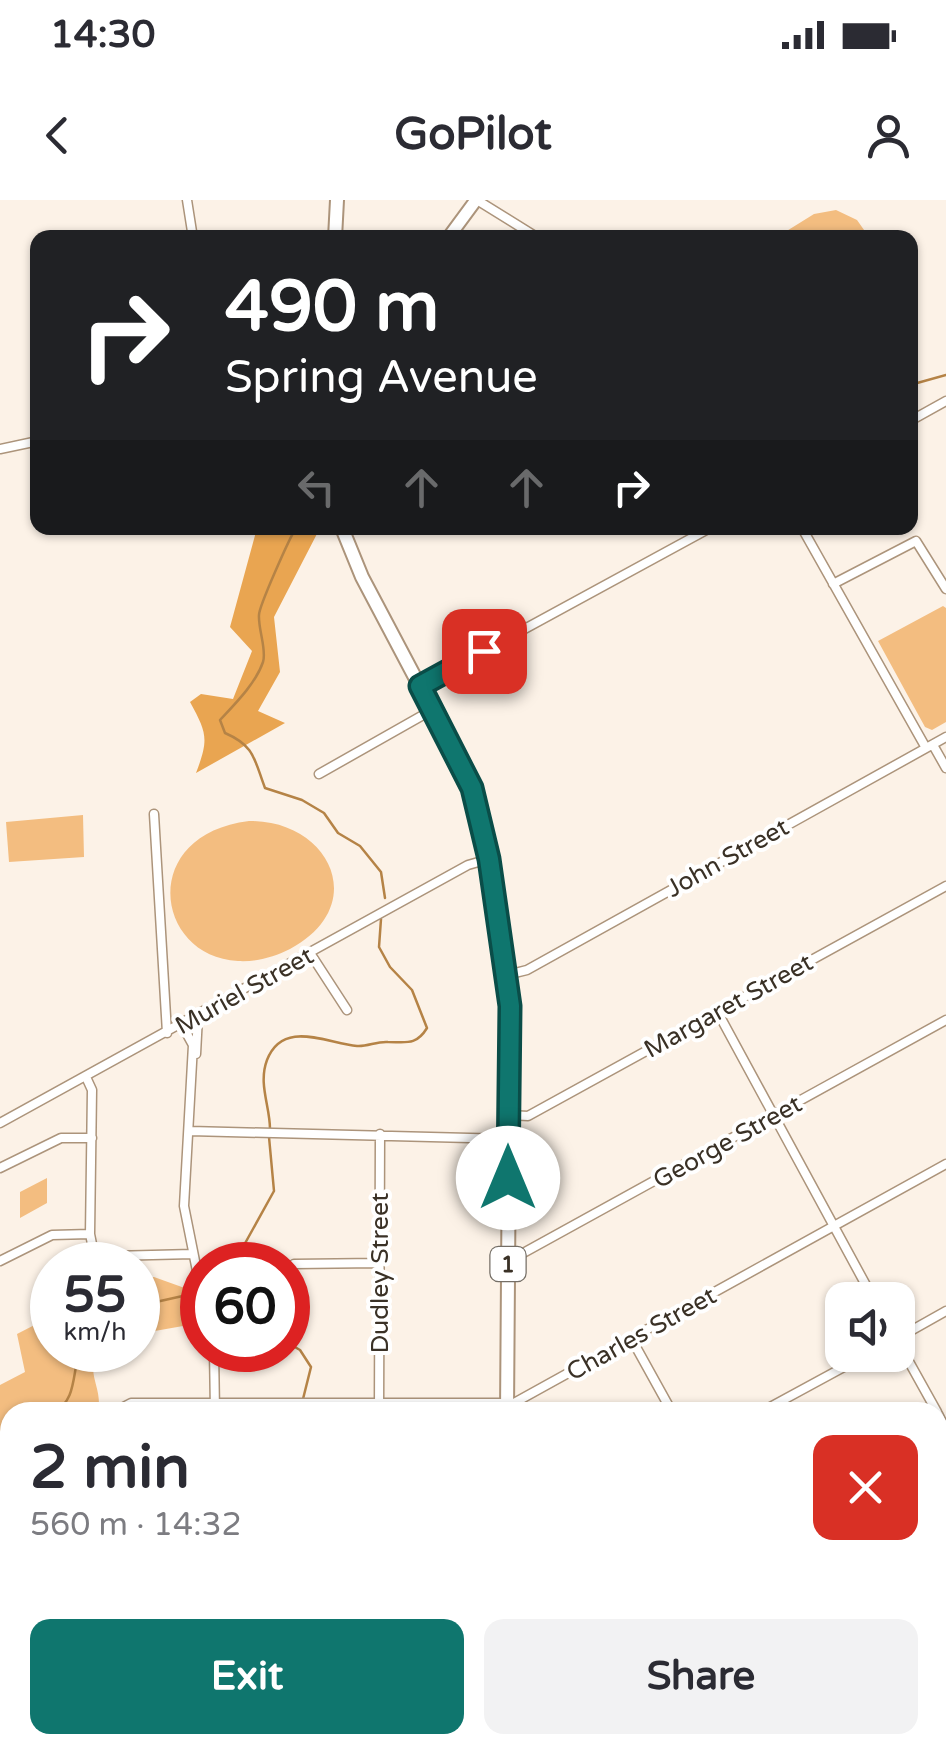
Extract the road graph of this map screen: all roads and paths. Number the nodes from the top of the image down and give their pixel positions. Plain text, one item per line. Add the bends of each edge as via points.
1 (186, 200) edge
2 (337, 200) edge
3 (477, 200) edge
4 (192, 230) edge
5 (335, 230) edge
6 (454, 230) edge
7 (525, 230) edge
8 (946, 402) edge
9 (918, 416) edge
10 (30, 443) edge
11 (0, 449) edge
12 (345, 535) edge
13 (697, 535) edge
14 (806, 535) edge
15 (833, 584) junction
16 (946, 589) edge
17 (420, 686) junction
18 (432, 710) junction
19 (946, 737) edge
20 (929, 746) junction
21 (946, 768) edge
22 (320, 774) dead end
23 (154, 814) dead end
24 (489, 859) junction
25 (946, 886) edge
26 (310, 952) junction
27 (507, 975) junction
28 (347, 1010) dead end
29 (717, 1011) junction
30 (198, 1016) junction
31 (946, 1020) edge
32 (182, 1025) junction
33 (167, 1033) junction
34 (193, 1068) junction
35 (86, 1077) junction
36 (509, 1115) junction
37 (772, 1116) junction
38 (0, 1124) edge
39 (190, 1131) junction
40 (380, 1134) junction
41 (92, 1138) junction
42 (509, 1139) junction
43 (946, 1164) edge
44 (0, 1168) edge
45 (834, 1226) junction
46 (90, 1234) junction
47 (191, 1242) edge
48 (180, 1255) edge
49 (508, 1258) junction
50 (0, 1260) edge
51 (378, 1263) junction
52 (310, 1264) edge
53 (864, 1282) edge
54 (946, 1311) edge
55 (915, 1330) edge
56 (631, 1338) junction
57 (214, 1372) edge
58 (835, 1372) edge
59 (915, 1372) edge
60 (131, 1402) edge
61 (215, 1402) joint
62 (379, 1402) edge
63 (507, 1402) edge
64 (516, 1402) edge
65 (666, 1402) edge
66 (780, 1402) edge
67 (931, 1402) edge

1 - 4 street
2 - 5 main road
3 - 6 main road
3 - 7 street
8 - 9 street
10 - 11 street
12 - 17 main road, 1
13 - 17 street
14 - 15 street
15 - 16 street via 916,541
15 - 20 street
17 - 18 main road, 1
18 - 22 street
18 - 24 main road, 1 via 476,799
19 - 20 street, John Street
20 - 21 street
20 - 27 street, John Street
23 - 33 street
24 - 26 street, Muriel Street
24 - 27 main road, 1
25 - 29 street, Margaret Street
26 - 28 street
26 - 30 street, Muriel Street
27 - 36 main road, 1
29 - 36 street, Margaret Street via 528,1116
29 - 37 street
30 - 32 street, Muriel Street
30 - 34 street
31 - 37 street, George Street
32 - 33 street, Muriel Street
32 - 34 street via 193,1045
33 - 35 street, Muriel Street
34 - 39 street
35 - 38 street, Muriel Street
35 - 41 street
36 - 42 main road, 1
37 - 45 street
37 - 49 street, George Street
39 - 40 street
39 - 47 street via 184,1206
40 - 42 street
40 - 51 street, Dudley Street
41 - 44 street via 61,1138
41 - 46 street
42 - 49 main road, 1
43 - 45 street, Charles Street
45 - 53 street
45 - 56 street, Charles Street
46 - 48 street via 97,1253
46 - 50 street via 52,1235
49 - 63 main road, 1
51 - 52 street
51 - 62 street, Dudley Street
54 - 55 street
56 - 64 street, Charles Street
56 - 65 street
57 - 61 street
58 - 66 street
59 - 67 street
60 - 61 street, Charles Street

